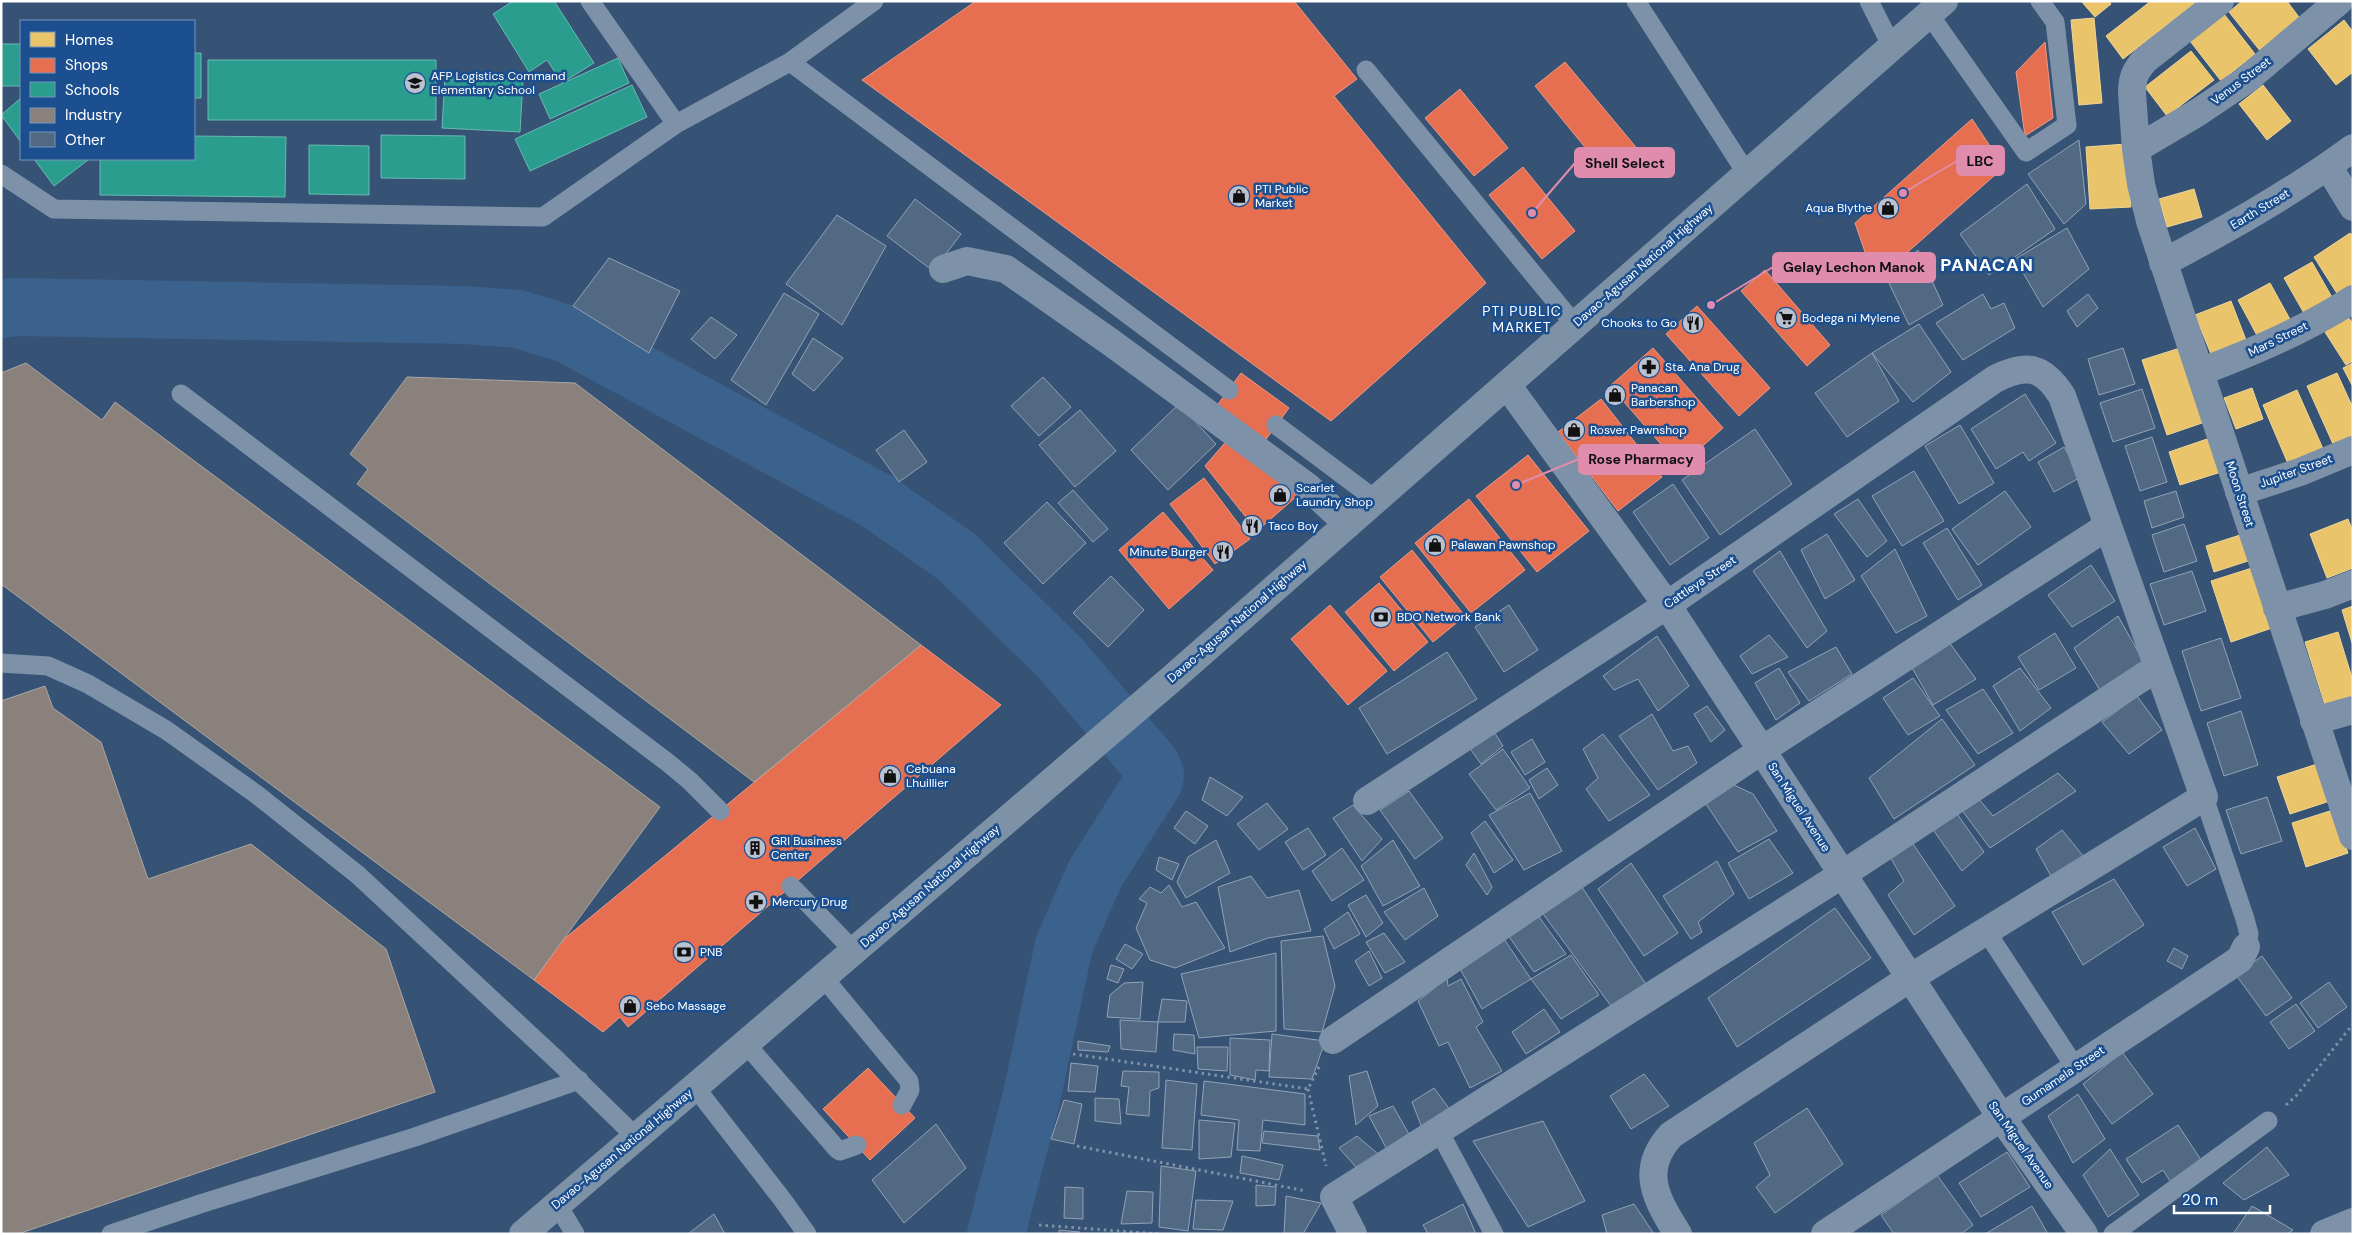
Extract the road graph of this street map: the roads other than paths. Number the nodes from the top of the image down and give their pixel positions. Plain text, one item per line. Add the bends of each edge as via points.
1 (590, 1) edge
2 (874, 1) edge
3 (1636, 1) edge
4 (1869, 1) edge
5 (2040, 1) edge
6 (2220, 1) edge
7 (2341, 1) edge
8 (1938, 5) edge
9 (2353, 17) edge
10 (1892, 47) junction
11 (790, 62) junction
12 (1366, 70) dead end
13 (676, 124) junction
14 (2353, 148) edge
15 (2136, 149) junction
16 (2328, 166) junction
17 (1, 174) edge
18 (1747, 174) junction
19 (2353, 207) edge
20 (2163, 263) junction
21 (942, 269) dead end
22 (2353, 298) edge
23 (1575, 325) junction
24 (2200, 372) junction
25 (1507, 385) junction
26 (1228, 390) dead end
27 (181, 394) dead end
28 (1276, 425) dead end
29 (2353, 450) edge
30 (2240, 492) junction
31 (1376, 500) junction
32 (1348, 524) junction
33 (2108, 526) junction
34 (2353, 584) edge
35 (1667, 605) junction
36 (2277, 608) junction
37 (1, 663) edge
38 (2158, 667) junction
39 (2353, 710) edge
40 (2314, 721) junction
41 (1762, 750) junction
42 (2204, 797) junction
43 (1367, 801) dead end
44 (720, 811) dead end
45 (2353, 836) edge
46 (1843, 874) junction
47 (791, 886) dead end
48 (1986, 931) junction
49 (2246, 947) joint
50 (854, 951) junction
51 (823, 977) junction
52 (1910, 978) junction
53 (1333, 1040) road end
54 (746, 1044) junction
55 (2075, 1068) junction
56 (579, 1080) junction
57 (695, 1087) junction
58 (902, 1104) dead end
59 (2001, 1117) junction
60 (2268, 1121) road end
61 (1439, 1131) junction
62 (636, 1137) junction
63 (857, 1145) dead end
64 (557, 1204) junction
65 (2353, 1222) edge
66 (110, 1234) edge
67 (523, 1234) edge
68 (575, 1234) edge
69 (807, 1234) edge
70 (1353, 1234) edge
71 (1494, 1234) edge
72 (1678, 1234) edge
73 (1825, 1234) edge
74 (2084, 1234) edge
75 (2113, 1234) edge
76 (2324, 1234) edge

1 - 13 lane
2 - 11 lane
3 - 18 lane
4 - 10 lane
5 - 8 lane via 2055,22 2067,125 2026,152
6 - 15 street, Moon Street via 2137,69 2132,79
7 - 9 street
7 - 15 street, Venus Street via 2246,80 2197,114
8 - 10 highway, Davao-Agusan National Highway
10 - 18 highway, Davao-Agusan National Highway
11 - 13 lane
11 - 26 lane
12 - 23 lane
13 - 17 lane via 543,217 54,209
14 - 16 street, Earth Street
15 - 20 street, Moon Street via 2147,212
16 - 19 street
16 - 20 street, Earth Street via 2250,216
18 - 23 highway, Davao-Agusan National Highway
20 - 24 street, Moon Street
21 - 32 street via 966,262 1006,269 1308,487
22 - 24 street, Mars Street via 2296,332
23 - 25 highway, Davao-Agusan National Highway
24 - 30 street, Moon Street
25 - 31 highway, Davao-Agusan National Highway
25 - 35 street, San Miguel Avenue
27 - 44 lane via 667,762
28 - 31 lane
29 - 30 street, Jupiter Street
30 - 36 street, Moon Street
31 - 32 highway, Davao-Agusan National Highway
32 - 50 highway, Davao-Agusan National Highway
33 - 35 street, Cattleya Street via 2062,396 2052,380 2034,369 2012,370
33 - 38 street
33 - 41 street
34 - 36 street via 2325,596
35 - 41 street, San Miguel Avenue
35 - 43 street, Cattleya Street
36 - 40 street, Moon Street
37 - 56 lane via 48,666 88,684 166,730 256,794 358,875
38 - 42 street
38 - 46 street
39 - 40 street
40 - 45 street, Moon Street
41 - 46 street, San Miguel Avenue
41 - 53 street
42 - 48 street
42 - 49 lane via 2245,919
46 - 52 street, San Miguel Avenue
46 - 61 street
47 - 50 lane
48 - 52 street
48 - 55 lane
49 - 55 street, Gumamela Street via 2230,966
50 - 51 highway, Davao-Agusan National Highway
51 - 54 highway, Davao-Agusan National Highway
51 - 58 lane via 908,1081 910,1090
52 - 59 street, San Miguel Avenue
52 - 72 street via 1670,1135 1658,1148 1653,1165 1654,1186
54 - 57 highway, Davao-Agusan National Highway
54 - 63 lane via 837,1149 840,1151
55 - 59 street, Gumamela Street
56 - 62 lane
56 - 66 lane via 416,1137
57 - 62 highway, Davao-Agusan National Highway
57 - 69 lane
59 - 73 street, Gumamela Street
59 - 74 street, San Miguel Avenue
60 - 75 lane
61 - 70 street via 1334,1197
61 - 71 lane
62 - 64 highway, Davao-Agusan National Highway
64 - 67 highway, Davao-Agusan National Highway
64 - 68 lane
65 - 76 street

